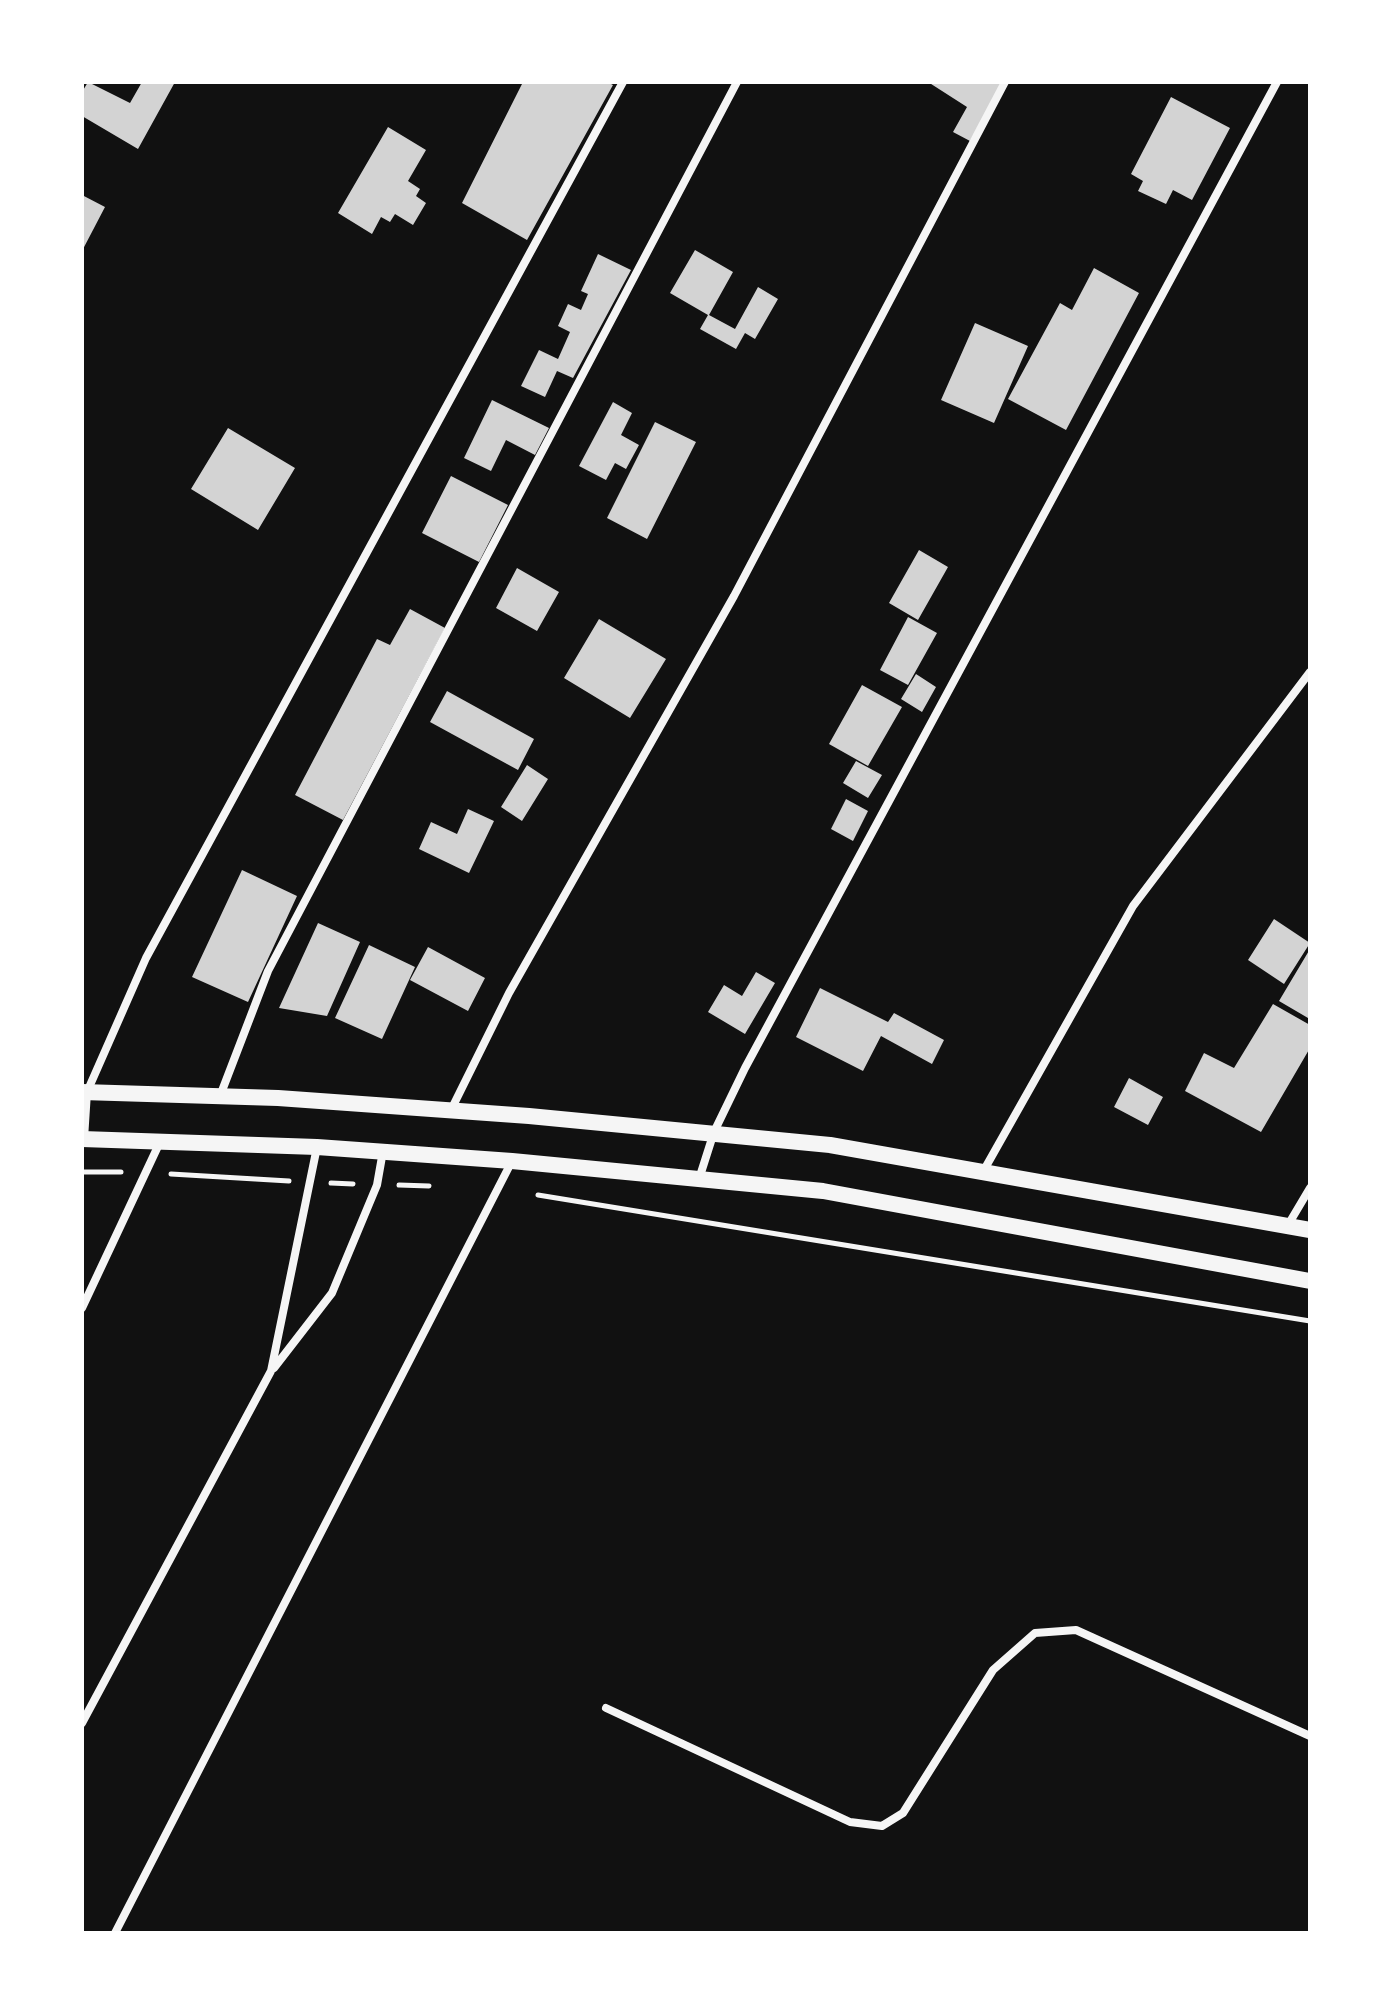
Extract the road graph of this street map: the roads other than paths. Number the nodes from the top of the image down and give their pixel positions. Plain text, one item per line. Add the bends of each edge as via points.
1 (623, 82) edge
2 (737, 82) edge
3 (1005, 82) edge
4 (1277, 82) edge
5 (1310, 672) edge
6 (84, 1092) edge
7 (220, 1096) junction
8 (450, 1111) junction
9 (714, 1132) junction
10 (83, 1139) edge
11 (161, 1140) junction
12 (317, 1147) junction
13 (383, 1151) junction
14 (512, 1161) junction
15 (984, 1170) junction
16 (698, 1180) junction
17 (1310, 1188) edge
18 (1287, 1226) junction
19 (1310, 1230) edge
20 (1310, 1281) edge
21 (82, 1308) edge
22 (271, 1371) junction
23 (606, 1708) dead end
24 (82, 1723) edge
25 (1310, 1736) edge
26 (115, 1933) edge

1 - 6 street via 146,958
2 - 7 street via 268,971
3 - 8 street via 734,596 509,993
4 - 9 street
5 - 15 street via 1133,906
6 - 7 main road
6 - 10 street
7 - 8 main road
8 - 9 main road
9 - 15 main road
9 - 16 street
10 - 11 main road
11 - 12 main road
11 - 21 street
12 - 13 main road
12 - 22 street
13 - 14 main road
13 - 22 street via 377,1185 332,1293
14 - 16 main road
14 - 26 street
15 - 18 main road
16 - 20 main road via 823,1191
17 - 18 street
18 - 19 main road
22 - 24 street
23 - 25 street via 850,1822 882,1826 903,1813 993,1670 1035,1633 1076,1630

